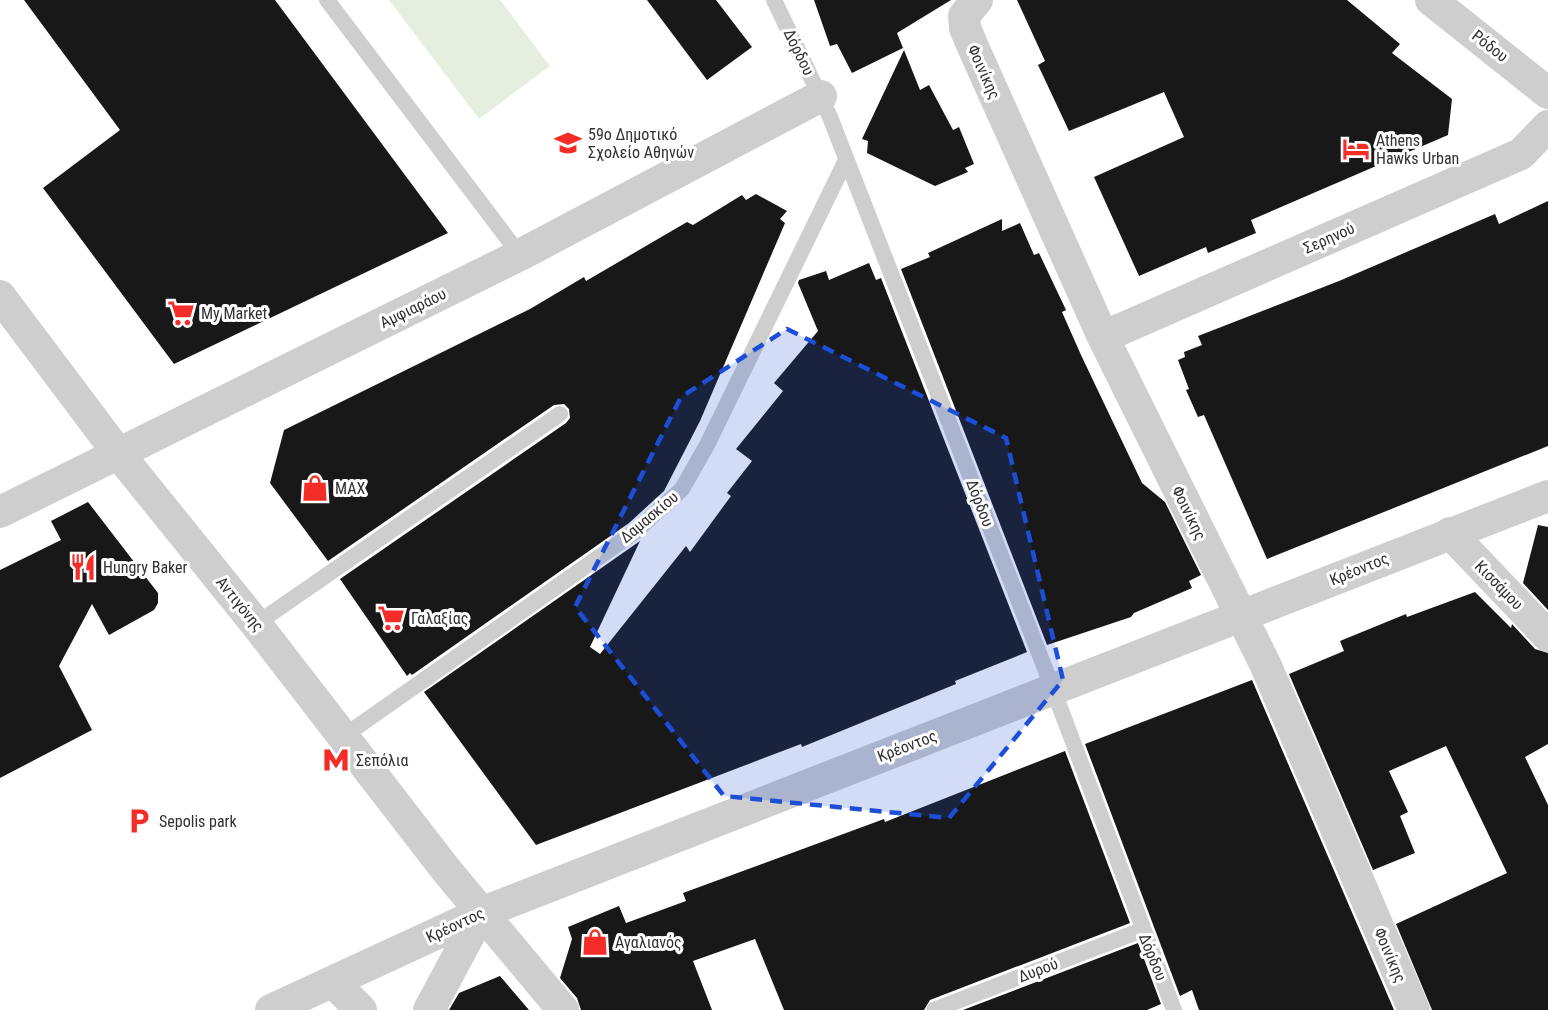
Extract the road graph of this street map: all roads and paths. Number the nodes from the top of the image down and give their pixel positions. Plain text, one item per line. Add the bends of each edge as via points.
1 (327, 0) edge
2 (774, 0) edge
3 (1431, 0) edge
4 (970, 8) edge
5 (1548, 93) edge
6 (820, 96) junction
7 (1548, 126) edge
8 (846, 160) junction
9 (520, 255) junction
10 (0, 296) edge
11 (1102, 337) junction
12 (560, 414) dead end
13 (118, 453) junction
14 (1548, 496) edge
15 (0, 512) edge
16 (1450, 533) junction
17 (1240, 616) junction
18 (256, 624) junction
19 (1548, 636) edge
20 (1053, 689) junction
21 (344, 736) junction
22 (481, 913) junction
23 (1142, 930) junction
24 (333, 982) junction
25 (271, 1010) edge
26 (361, 1010) edge
27 (429, 1010) edge
28 (563, 1010) edge
29 (934, 1010) edge
30 (1174, 1010) edge
31 (1414, 1010) edge

1 - 9 lane
2 - 6 lane, Δόρδου
3 - 5 street, Ρόδου
4 - 11 street, Φοινίκης via 969,38
6 - 8 lane, Δόρδου
6 - 9 street, Αμφιαράου
7 - 11 street, Σερηνού via 1521,154
8 - 20 lane, Δόρδου
8 - 21 lane, Δαμασκίου via 682,489 636,531
9 - 13 street, Αμφιαράου
10 - 13 street, Αντιγόνης
11 - 17 street, Φοινίκης
12 - 18 lane
13 - 15 street, Αμφιαράου
13 - 18 street, Αντιγόνης
14 - 16 street, Κρέοντος
16 - 17 street, Κρέοντος
16 - 19 street, Κισσάμου
17 - 20 street, Κρέοντος
17 - 31 street, Φοινίκης via 1266,666
18 - 21 street, Αντιγόνης
20 - 22 street, Κρέοντος
20 - 23 lane, Δόρδου
21 - 22 street, Αντιγόνης
22 - 24 street, Κρέοντος
22 - 27 street
22 - 28 street, Αντιγόνης
23 - 29 lane, Δυρού
23 - 30 lane, Δόρδου
24 - 25 street, Κρέοντος
24 - 26 street

